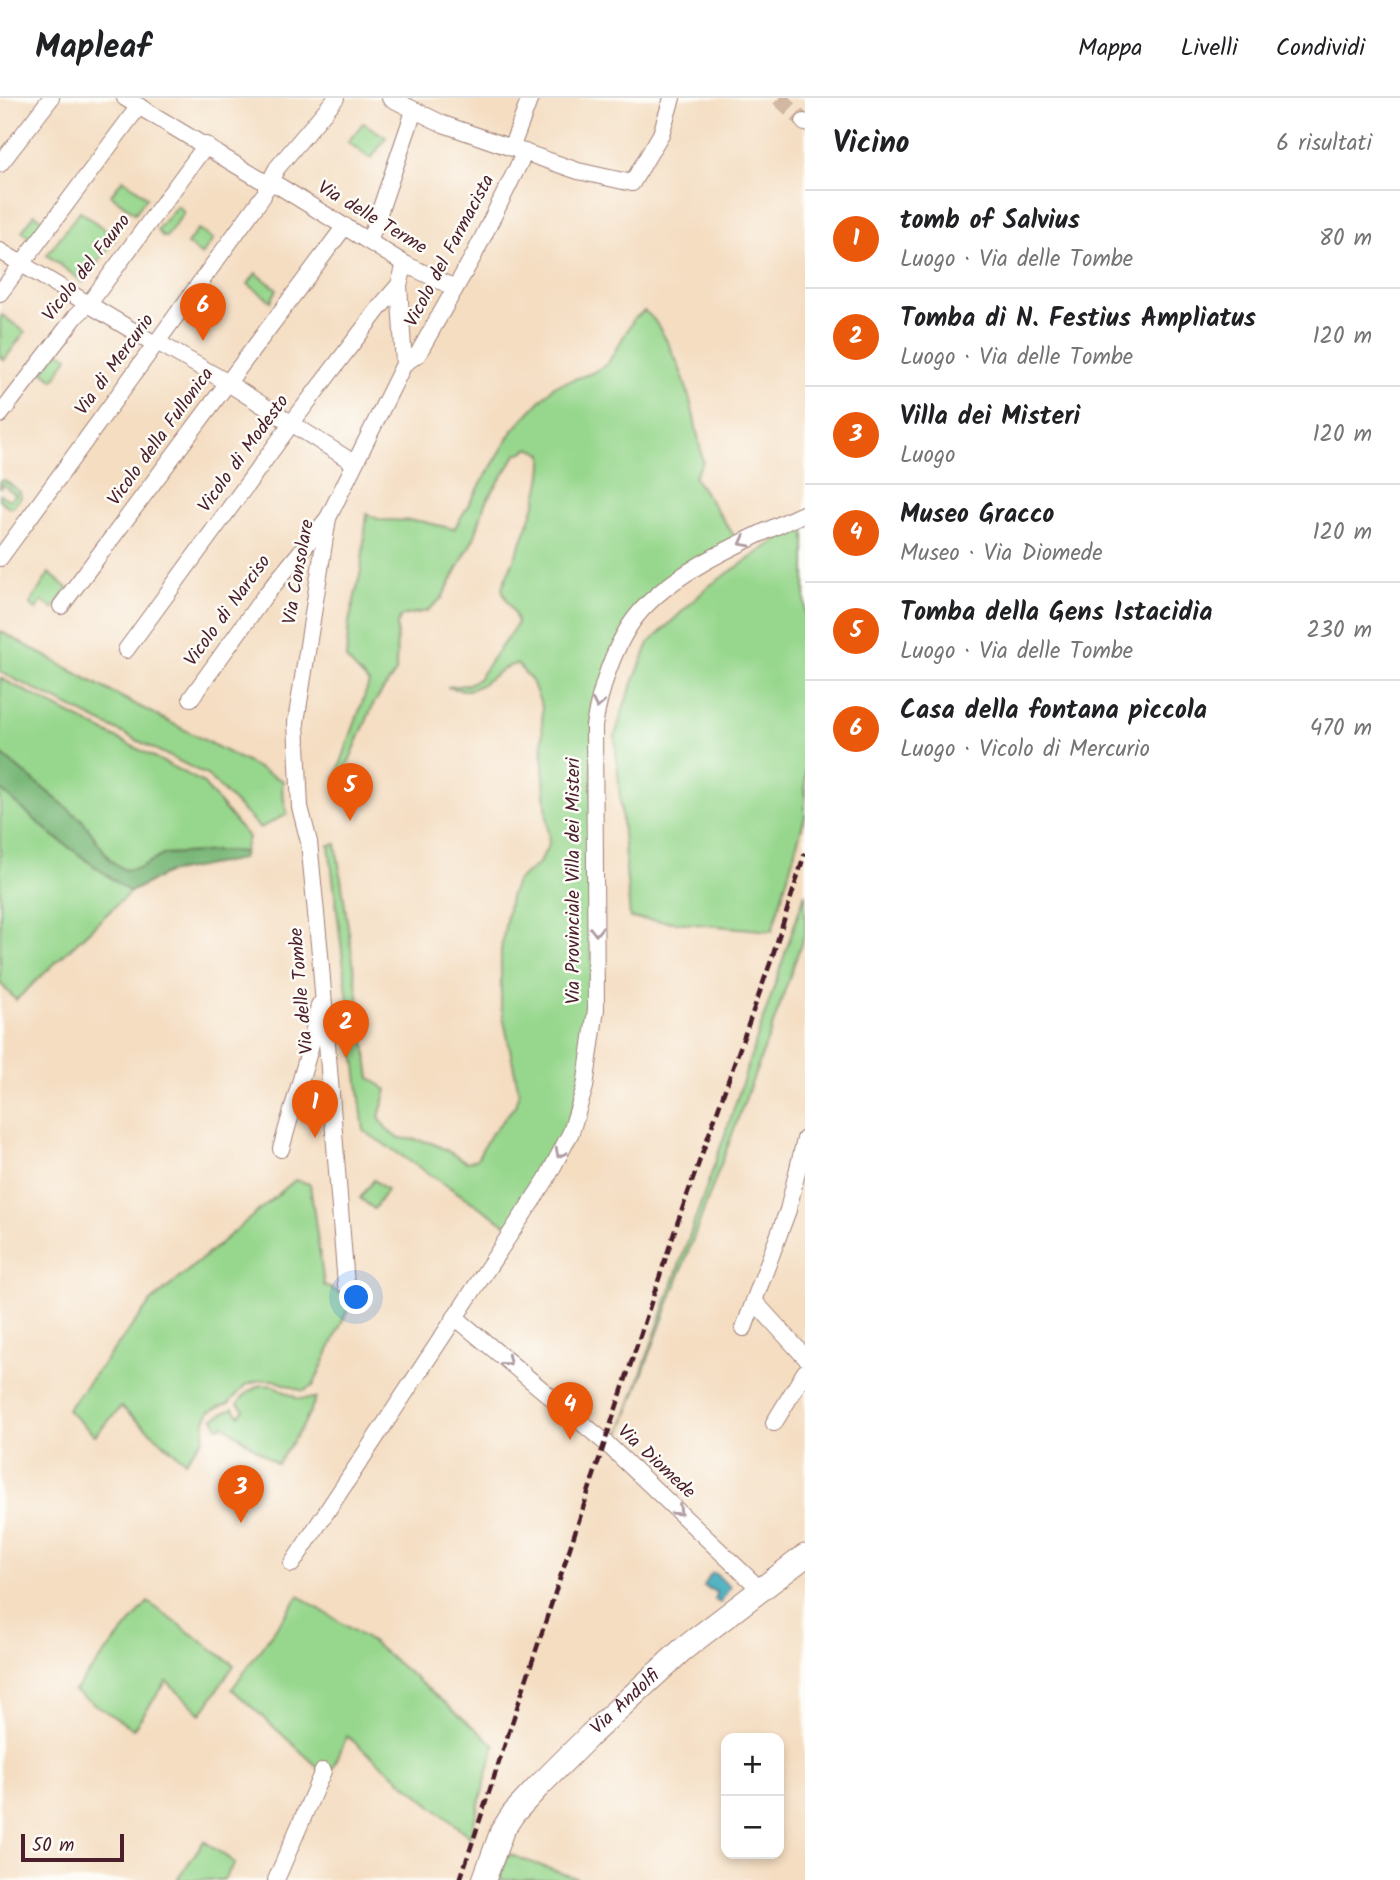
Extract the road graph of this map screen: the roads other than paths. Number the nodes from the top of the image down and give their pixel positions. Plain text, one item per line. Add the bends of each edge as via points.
1 (51, 98) edge
2 (336, 98) edge
3 (530, 98) edge
4 (672, 98) edge
5 (397, 100) edge
6 (132, 102) edge
7 (414, 111) junction
8 (206, 145) junction
9 (519, 149) junction
10 (0, 164) edge
11 (266, 190) junction
12 (345, 226) junction
13 (368, 241) junction
14 (0, 251) edge
15 (22, 264) junction
16 (405, 264) junction
17 (399, 285) junction
18 (455, 288) junction
19 (0, 293) edge
20 (88, 304) junction
21 (157, 343) junction
22 (404, 364) junction
23 (226, 382) junction
24 (0, 415) edge
25 (292, 424) junction
26 (354, 463) junction
27 (805, 513) edge
28 (328, 519) junction
29 (0, 558) edge
30 (61, 606) dead end
31 (126, 650) dead end
32 (191, 698) dead end
33 (299, 778) joint
34 (322, 989) junction
35 (805, 1139) edge
36 (281, 1149) dead end
37 (346, 1285) dead end
38 (754, 1301) junction
39 (455, 1317) junction
40 (744, 1328) dead end
41 (805, 1357) edge
42 (805, 1372) edge
43 (774, 1423) dead end
44 (805, 1556) edge
45 (292, 1564) dead end
46 (760, 1589) junction
47 (323, 1772) dead end
48 (276, 1880) edge
49 (484, 1880) edge

1 - 10 street
2 - 11 street, Via di Mercurio
3 - 9 street, Vicolo del Farmacista
4 - 9 street via 661,134 632,183 602,178
5 - 7 street
6 - 8 street, Via delle Terme
6 - 15 street
7 - 9 street
7 - 13 street
8 - 11 street, Via delle Terme via 261,180
8 - 20 street, Vicolo del Fauno
9 - 18 street, Vicolo del Farmacista
11 - 12 street, Via delle Terme
11 - 21 street, Via di Mercurio
12 - 13 street, Via delle Terme
12 - 23 street, Vicolo della Fullonica
13 - 16 street, Via delle Terme
14 - 15 street
15 - 19 street
15 - 20 street
16 - 17 street
16 - 18 street, Via delle Terme
17 - 22 street
17 - 25 street, Vicolo di Modesto
18 - 22 street, Vicolo del Farmacista via 418,354
20 - 21 street
20 - 24 street, Vicolo del Fauno
21 - 23 street
21 - 29 street, Via di Mercurio
22 - 26 street, Via Consolare
23 - 25 street
23 - 30 street, Vicolo della Fullonica
25 - 26 street
25 - 31 street, Vicolo di Modesto
26 - 28 street, Via Consolare
27 -> 39 street, Via Provinciale Villa dei Misteri via 686,573 631,624 610,663 594,726 596,1009 585,1087 571,1132 546,1180
28 - 32 street, Vicolo di Narciso via 262,598
28 - 33 street, Via Consolare via 298,711
33 - 34 street, Via delle Tombe
34 - 36 street
34 - 37 street, Via delle Tombe
35 - 38 street via 788,1210
38 - 40 street
38 - 41 street
39 - 45 street, Via Provinciale Villa dei Misteri
39 -> 46 street, Via Diomede via 606,1443
42 - 43 street
44 - 46 street, Via Andolfi
46 - 49 street, Via Andolfi via 682,1650 538,1787 502,1831
47 - 48 street

